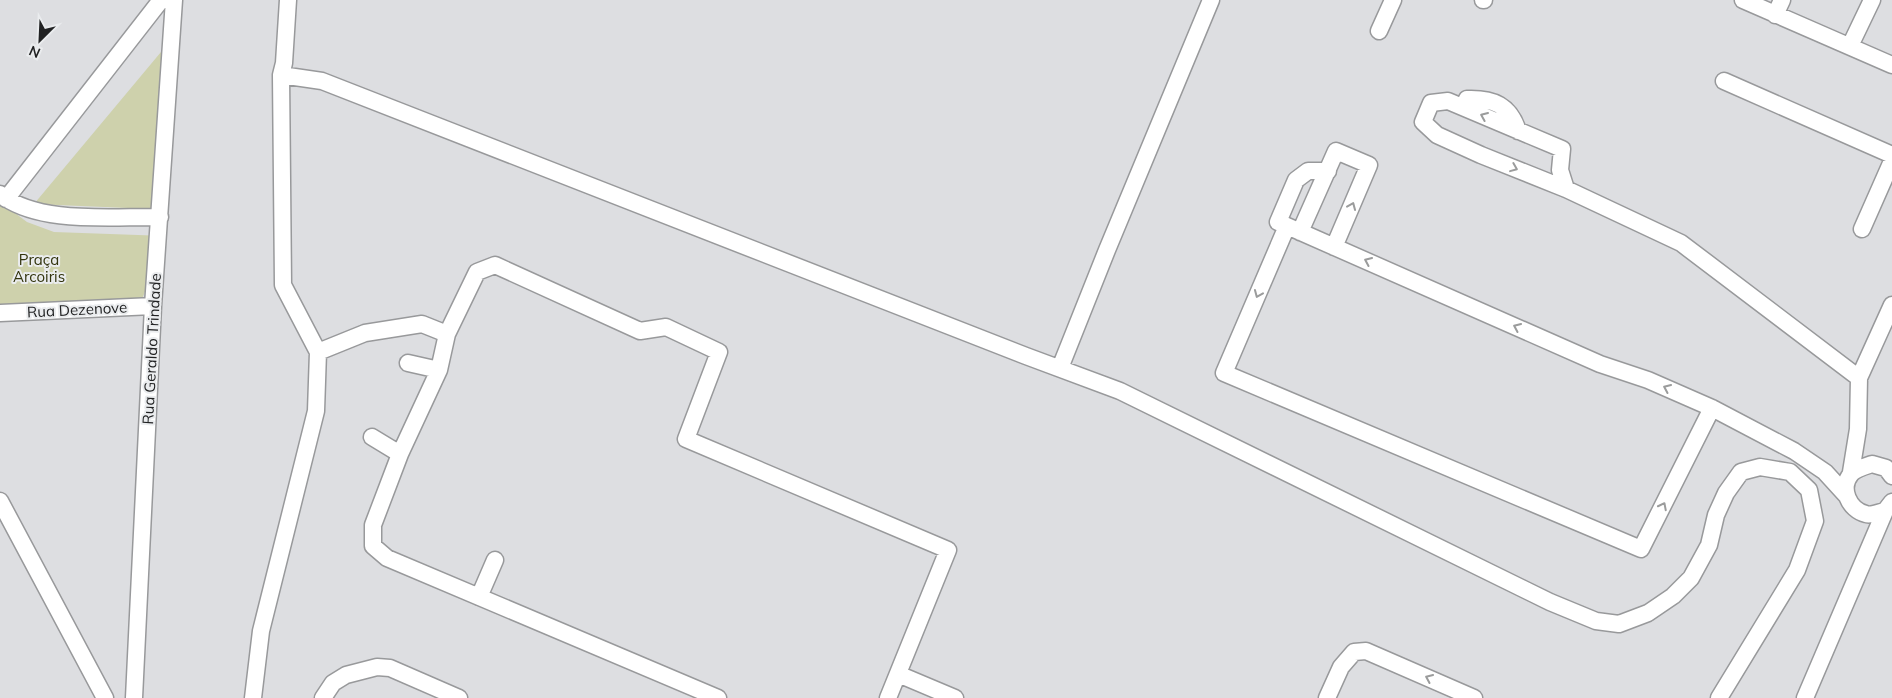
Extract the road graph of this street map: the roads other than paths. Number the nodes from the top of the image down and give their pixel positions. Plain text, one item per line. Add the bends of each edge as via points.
1 (161, 0) edge
2 (174, 0) edge
3 (288, 0) edge
4 (1211, 0) edge
5 (1393, 0) edge
6 (1743, 0) edge
7 (1782, 0) edge
8 (1872, 0) edge
9 (1775, 15) junction
10 (1379, 31) dead end
11 (1850, 46) junction
12 (1892, 65) edge
13 (281, 75) junction
14 (1724, 82) dead end
15 (1892, 155) edge
16 (1892, 161) edge
17 (1328, 172) junction
18 (1566, 189) junction
19 (3, 197) edge
20 (160, 216) junction
21 (1294, 229) junction
22 (1862, 229) dead end
23 (1334, 247) junction
24 (1892, 305) edge
25 (153, 306) junction
26 (0, 314) edge
27 (447, 334) junction
28 (318, 352) junction
29 (408, 363) dead end
30 (1060, 368) junction
31 (440, 370) junction
32 (1859, 378) junction
33 (1712, 408) junction
34 (1858, 429) junction
35 (372, 437) dead end
36 (400, 454) junction
37 (1885, 468) edge
38 (1851, 472) junction
39 (1846, 494) junction
40 (0, 501) edge
41 (1888, 506) edge
42 (1867, 515) junction
43 (1867, 552) junction
44 (495, 560) dead end
45 (478, 597) junction
46 (898, 674) junction
47 (105, 698) edge
48 (134, 698) edge
49 (252, 698) edge
50 (323, 698) edge
51 (459, 698) edge
52 (718, 698) edge
53 (888, 698) edge
54 (954, 698) edge
55 (1327, 698) edge
56 (1474, 698) edge
57 (1719, 698) edge
58 (1805, 698) edge

1 - 19 street
2 - 20 street, Rua Geraldo Trindade
3 - 13 street
4 - 30 street
5 - 10 street
6 - 9 street
7 - 9 street
8 - 11 street
9 - 11 street
11 - 12 street
13 - 28 street via 283,284
13 - 30 street via 322,81
14 - 15 street
16 - 22 street
17 - 21 street
17 - 21 street via 1308,171 1296,180 1278,222
23 -> 17 street via 1369,166 1336,151
18 -> 18 street via 1560,170 1562,149 1448,101 1431,103 1423,122 1437,134
18 - 32 street via 1681,243
19 - 20 street via 31,210 59,216
20 - 25 street, Rua Geraldo Trindade
21 - 23 street
21 -> 33 street via 1224,373 1641,549
33 -> 23 street via 1648,380 1600,364
24 - 32 street
25 - 26 street, Rua Dezenove
25 - 48 street, Rua Geraldo Trindade
27 - 28 street via 422,324 365,333
27 - 31 street
27 - 46 street via 477,272 495,266 640,331 666,327 719,352 686,439 948,550
28 - 49 street via 316,411 261,631
29 - 31 street
30 - 57 street via 1120,391 1550,602 1596,620 1619,624 1648,613 1673,596 1691,578 1709,545 1716,515 1726,493 1741,472 1760,467 1790,472 1809,490 1815,521 1796,570
31 - 36 street
32 - 34 street
33 - 39 street via 1794,451 1825,472
34 - 37 street
34 - 38 street
35 - 36 street
36 - 45 street via 373,525 373,546 387,558
37 - 38 street
38 - 39 street
39 - 42 street via 1853,508
40 - 47 street
41 - 42 street
41 - 43 street
42 - 43 street
43 - 58 street
44 - 45 street
45 - 52 street
46 - 53 street
46 - 54 street
50 - 51 street via 333,683 346,675 377,667 390,668
56 -> 55 street via 1366,651 1354,652 1345,662

